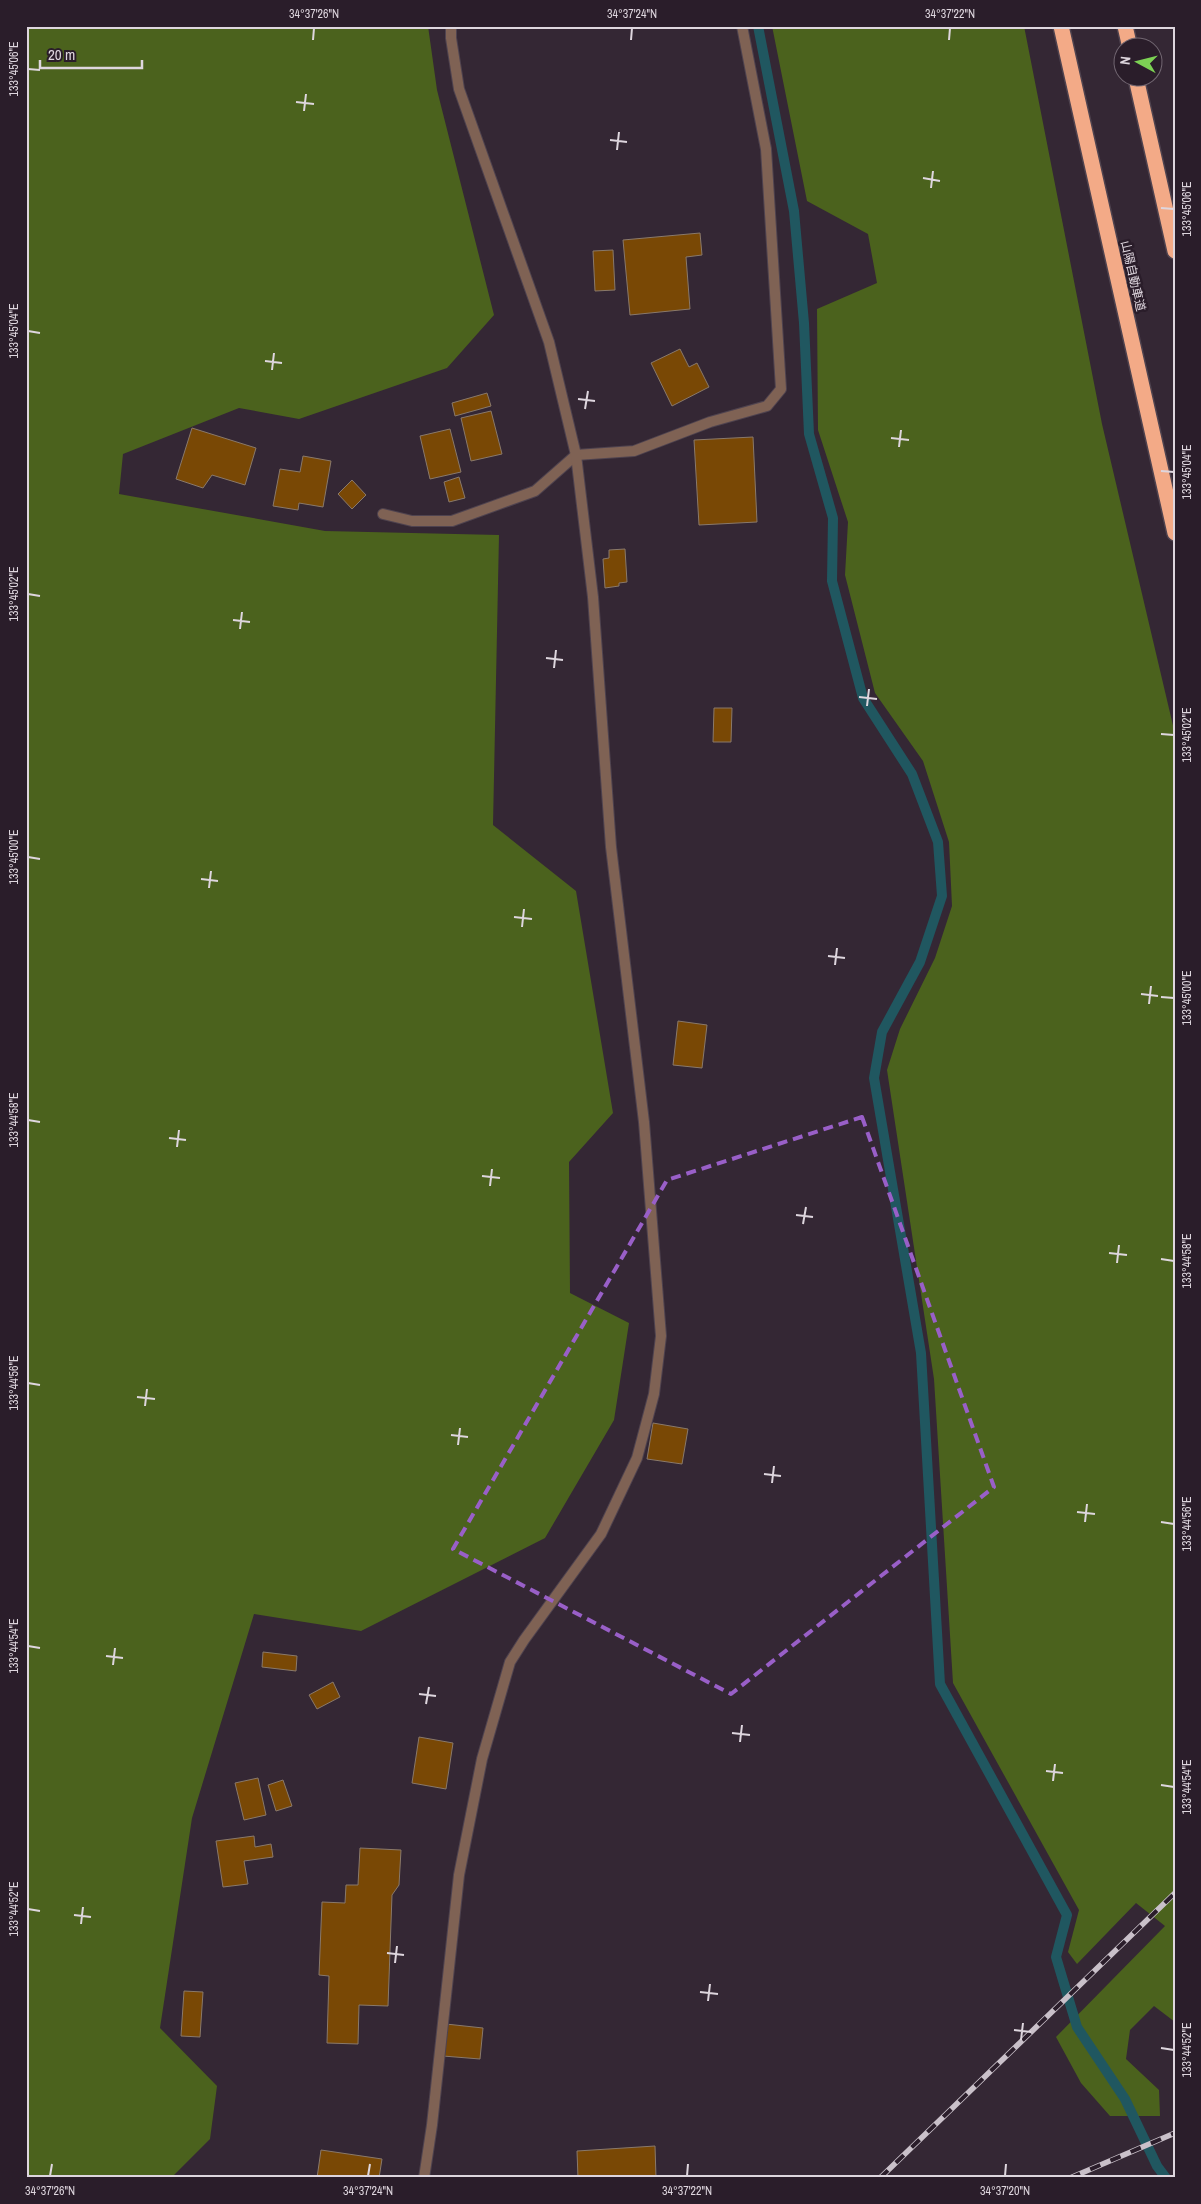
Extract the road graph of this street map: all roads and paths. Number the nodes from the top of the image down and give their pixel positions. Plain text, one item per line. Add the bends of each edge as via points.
1 (451, 26) edge
2 (742, 26) edge
3 (1061, 26) edge
4 (1138, 88) edge
5 (1175, 251) edge
6 (576, 455) junction
7 (383, 514) dead end
8 (1175, 533) edge
9 (424, 2178) edge

1 - 6 street via 460,89 549,342
2 - 6 street via 766,149 781,389 768,406 710,422 634,451
3 - 8 highway, 山陽自動車道
4 - 5 highway
6 - 7 street via 535,491 452,521 412,521
6 - 9 street via 594,597 611,847 644,1122 661,1336 654,1394 637,1458 601,1534 510,1662 482,1759 459,1875

